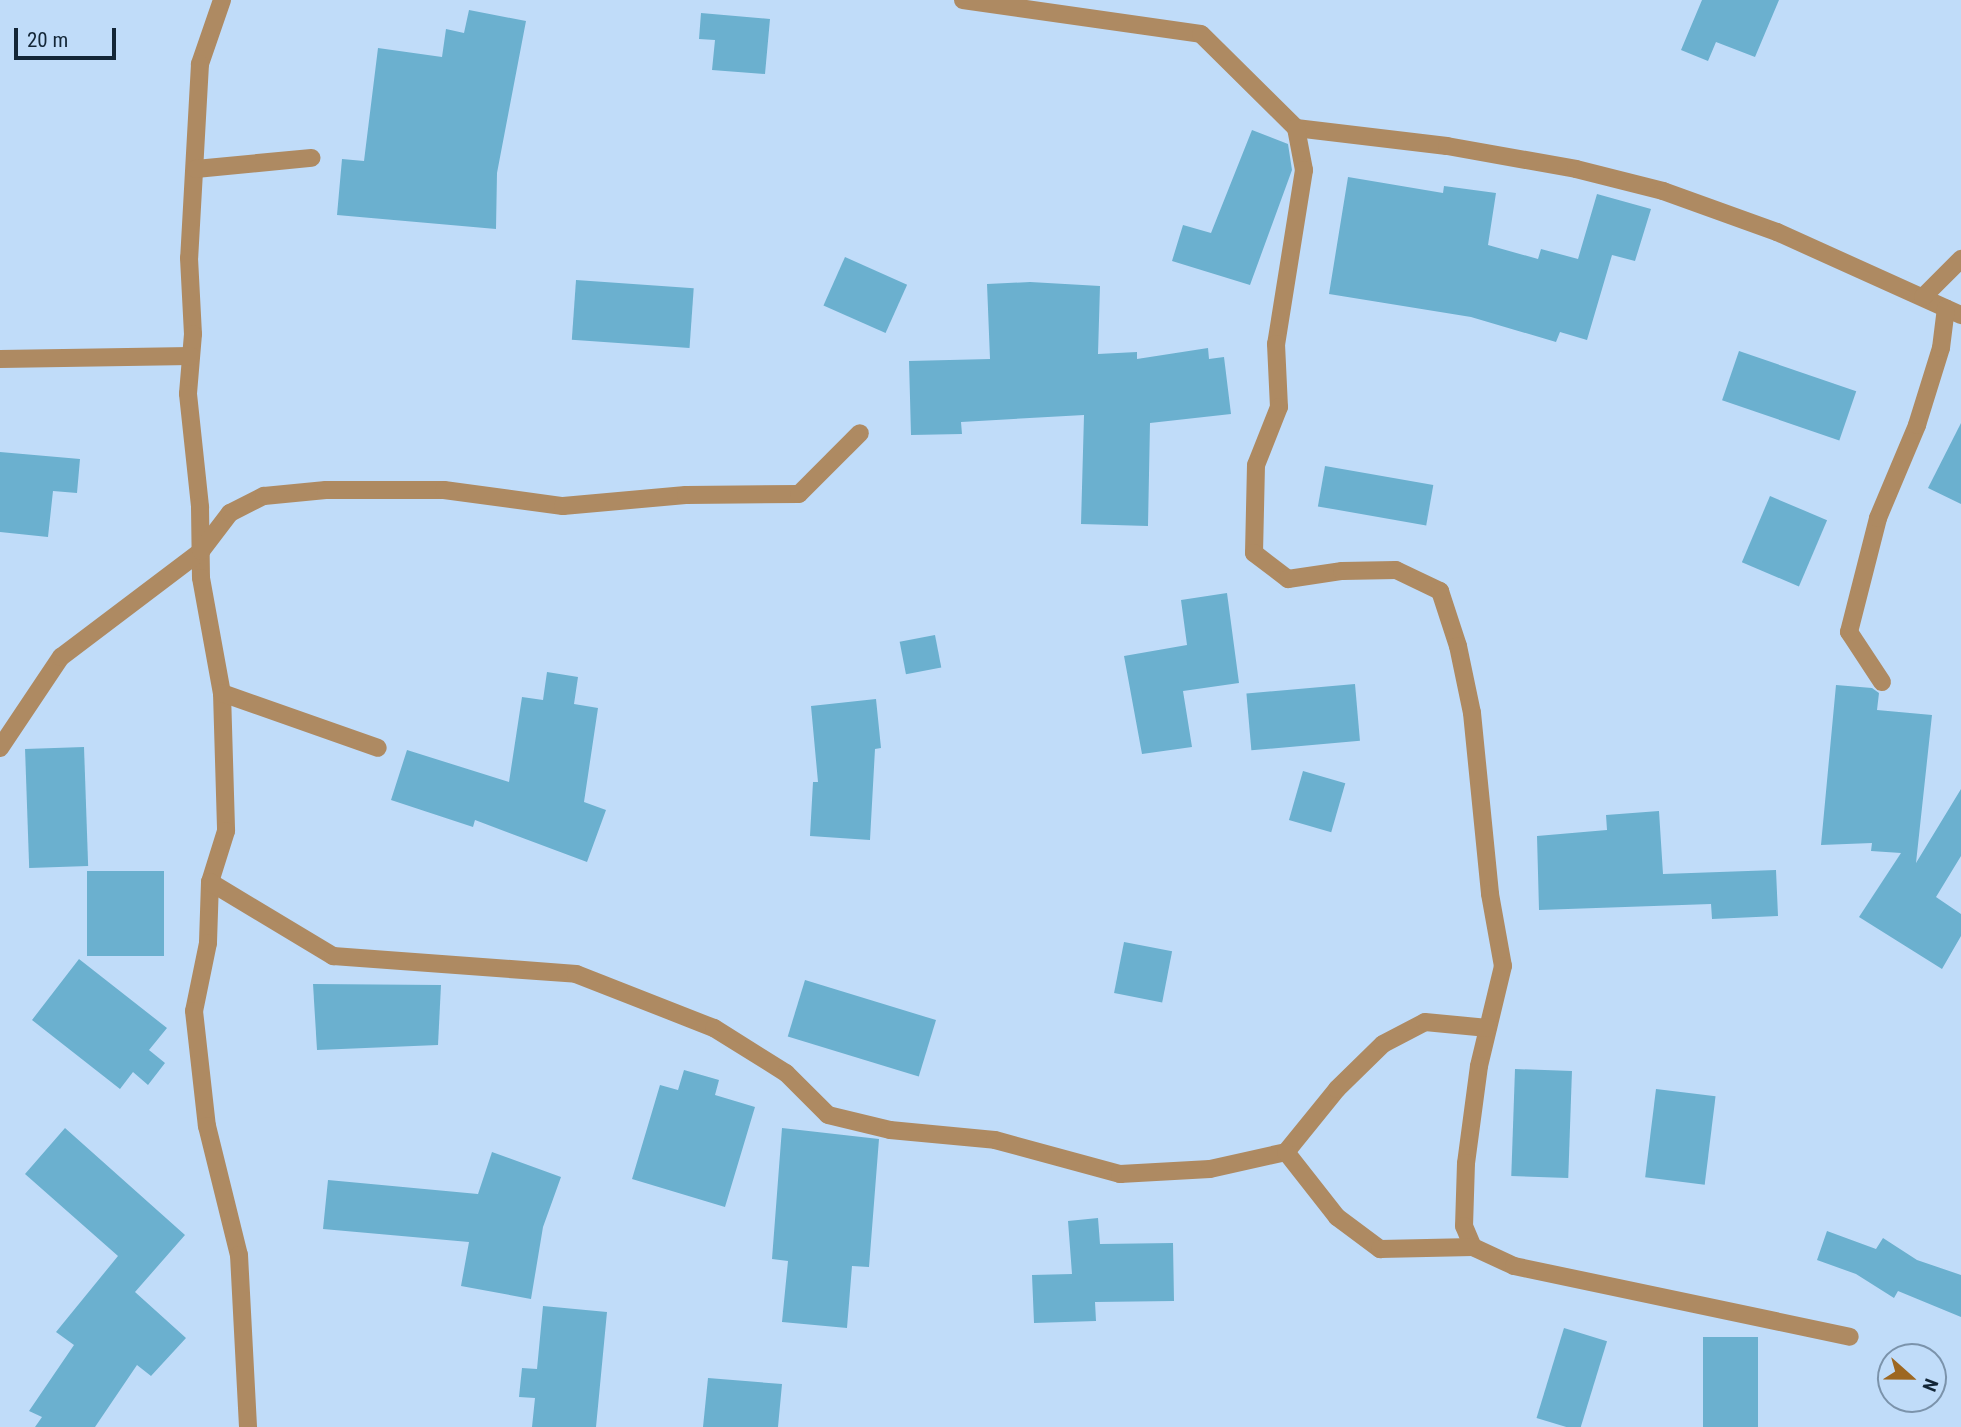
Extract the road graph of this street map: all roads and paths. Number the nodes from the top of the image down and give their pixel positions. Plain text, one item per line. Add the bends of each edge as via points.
1 (222, 0) edge
2 (963, 0) edge
3 (1296, 128) junction
4 (311, 158) dead end
5 (196, 169) junction
6 (1961, 259) edge
7 (1923, 297) junction
8 (1954, 312) edge
9 (191, 356) junction
10 (0, 359) edge
11 (860, 433) dead end
12 (201, 551) junction
13 (1882, 682) dead end
14 (222, 692) junction
15 (0, 748) edge
16 (378, 748) dead end
17 (210, 883) junction
18 (1488, 1028) junction
19 (1286, 1152) junction
20 (1472, 1247) junction
21 (1850, 1337) dead end
22 (248, 1427) edge

1 - 5 street via 200,64
2 - 3 street via 1201,34
3 - 7 street via 1447,146 1576,169 1663,191 1777,232
3 - 18 street via 1304,170 1276,344 1279,407 1256,465 1254,553 1288,579 1396,570 1440,591 1472,713 1490,894 1503,966
4 - 5 street
5 - 9 street via 189,258
6 - 7 street
7 - 8 street
8 - 13 street via 1917,425 1878,518 1849,632
9 - 10 street
9 - 12 street via 188,394
11 - 12 street via 799,494 686,495 563,506 444,490 289,493 264,496 230,513
12 - 14 street via 201,578
12 - 15 street via 61,657
14 - 16 street
14 - 17 street via 226,831
17 - 19 street via 334,956 576,974 714,1028 786,1073 828,1115 890,1130 995,1140 1120,1174 1210,1169
17 - 22 street via 208,943 194,1011 207,1126 239,1255
18 - 19 street via 1425,1022 1383,1044 1337,1089
18 - 20 street via 1466,1163 1464,1226
19 - 20 street via 1337,1217 1380,1249
20 - 21 street via 1514,1266

